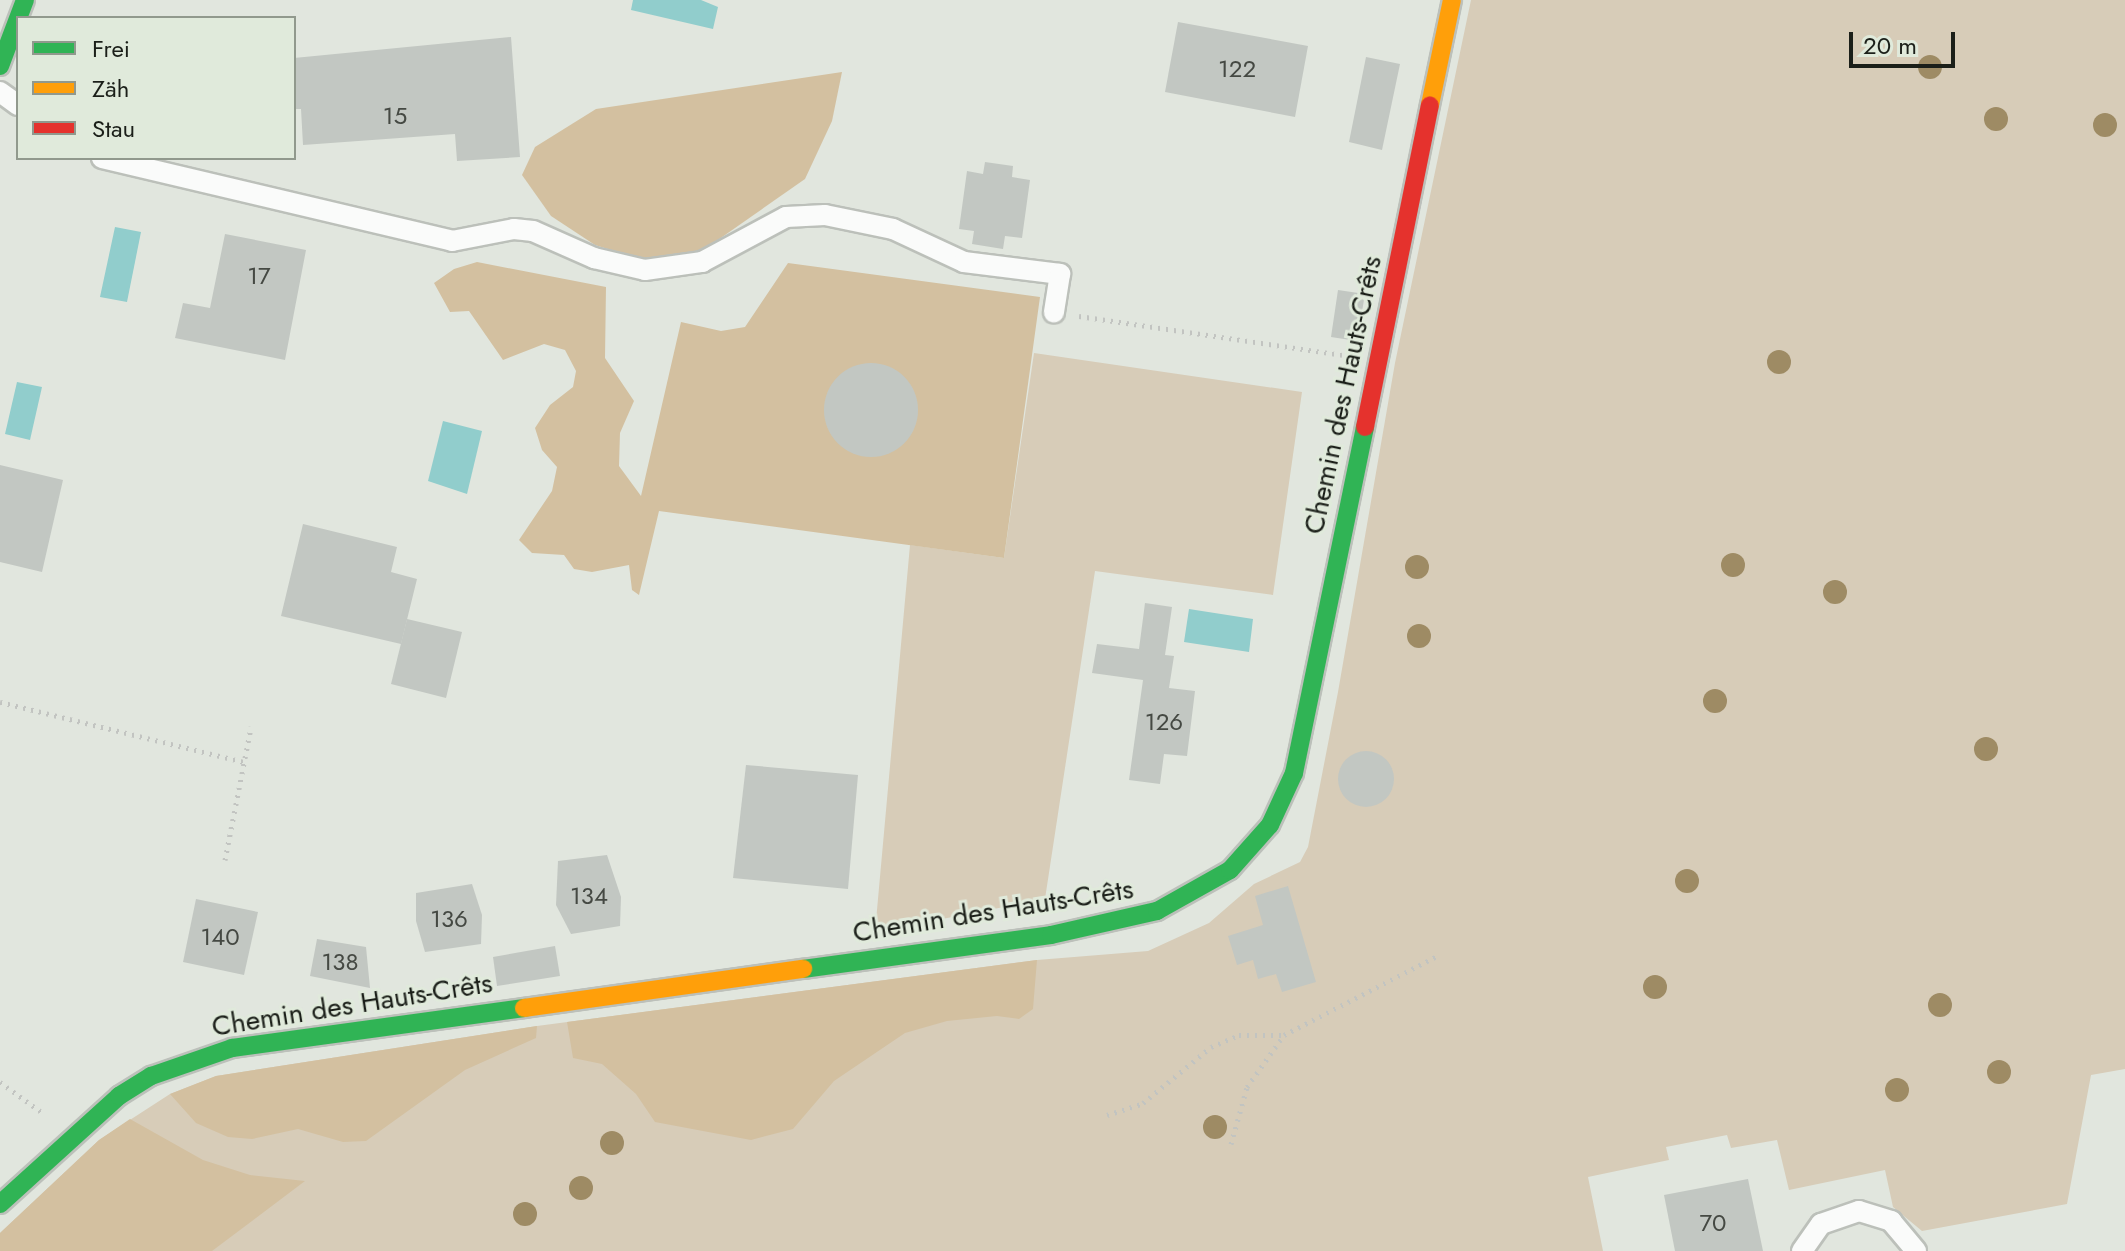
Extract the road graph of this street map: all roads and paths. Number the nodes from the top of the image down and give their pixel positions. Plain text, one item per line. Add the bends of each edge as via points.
1 (1452, 0) edge
2 (16, 24) edge
3 (0, 66) edge
4 (110, 160) edge
5 (1054, 313) joint
6 (1379, 360) junction
7 (0, 702) edge
8 (251, 727) dead end
9 (244, 762) junction
10 (225, 860) dead end
11 (1437, 956) dead end
12 (1284, 1035) junction
13 (0, 1082) edge
14 (1107, 1115) dead end
15 (71, 1138) junction
16 (1231, 1144) dead end
17 (0, 1204) edge
18 (1802, 1251) edge
19 (1916, 1251) edge

1 - 6 street, Chemin des Hauts-Crêts
2 - 3 street
4 - 5 lane via 452,241 514,229 533,231 594,258 645,270 702,262 786,217 825,215 893,229 964,262 1060,274
5 - 6 path
6 - 15 street, Chemin des Hauts-Crêts via 1294,773 1258,844 1189,897 1119,922 1051,935 232,1048 151,1076
7 - 9 path
8 - 9 path
9 - 10 path
11 - 12 path
12 - 14 path via 1239,1035 1224,1041 1143,1103
12 - 16 path via 1247,1087
13 - 15 path
15 - 17 street, Chemin des Hauts-Crêts
18 - 19 lane via 1821,1224 1859,1211 1891,1221

